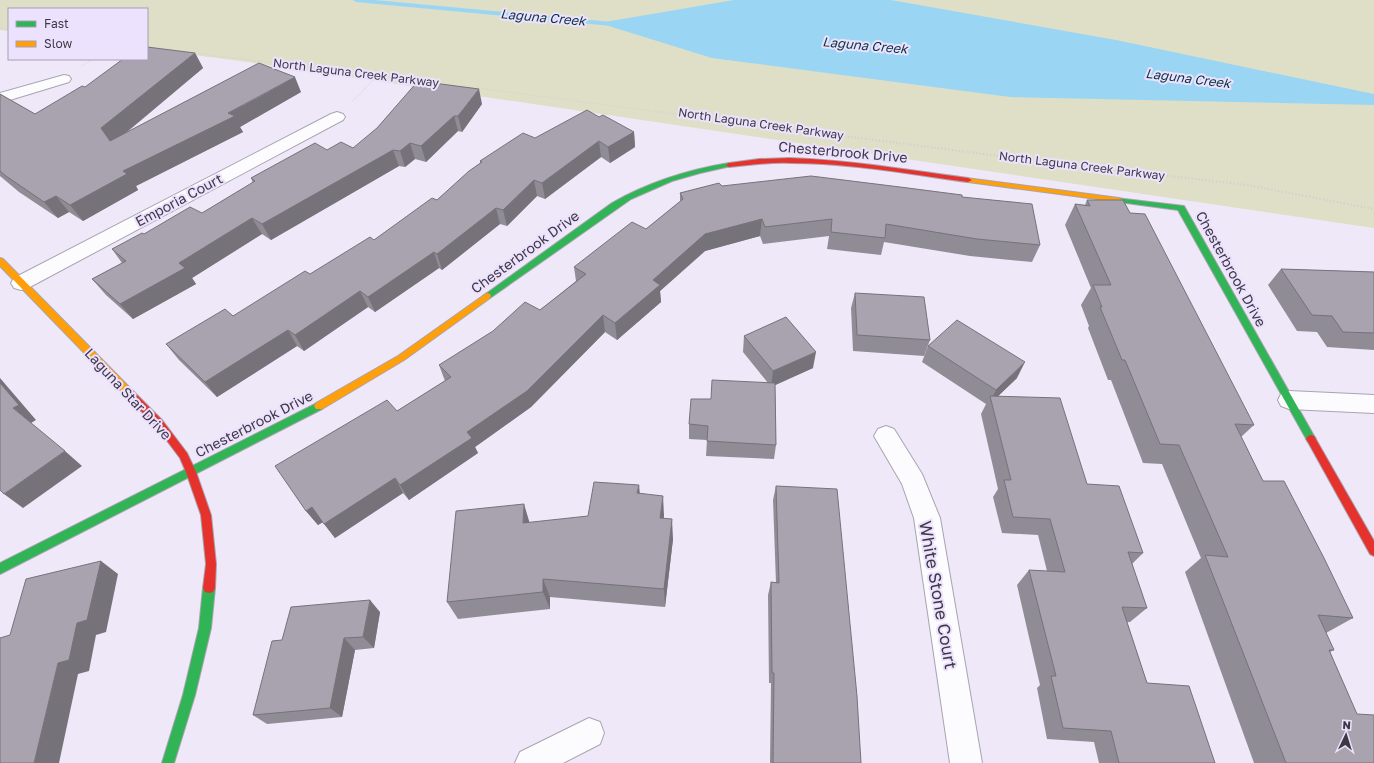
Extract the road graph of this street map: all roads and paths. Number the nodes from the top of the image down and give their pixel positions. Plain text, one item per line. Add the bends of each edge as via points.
1 (148, 47) edge
2 (90, 60) edge
3 (86, 63) dead end
4 (376, 76) junction
5 (64, 79) dead end
6 (424, 82) edge
7 (471, 88) edge
8 (0, 98) edge
9 (356, 98) dead end
10 (337, 117) dead end
11 (1374, 209) edge
12 (0, 261) edge
13 (21, 282) junction
14 (1289, 400) junction
15 (1374, 404) edge
16 (886, 436) dead end
17 (191, 472) junction
18 (1374, 551) edge
19 (0, 569) edge
20 (589, 733) dead end
21 (168, 763) edge
22 (531, 763) edge
23 (966, 763) edge

1 - 4 path, North Laguna Creek Parkway
2 - 3 path
4 - 6 path, North Laguna Creek Parkway
4 - 9 path
5 - 8 street
7 - 11 path, North Laguna Creek Parkway via 1022,159 1247,185
10 - 13 street, Emporia Court
12 - 13 street, Laguna Star Drive
13 - 17 street, Laguna Star Drive via 159,423 184,456
14 - 15 street
14 - 17 street, Chesterbrook Drive via 1181,208 836,163 768,160 707,168 643,189 615,205 401,358 324,404
14 - 18 street, Chesterbrook Drive
16 - 23 street, White Stone Court via 913,481 927,518
17 - 19 street, Chesterbrook Drive
17 - 21 street, Laguna Star Drive via 206,515 211,564 205,628 189,694
20 - 22 street

